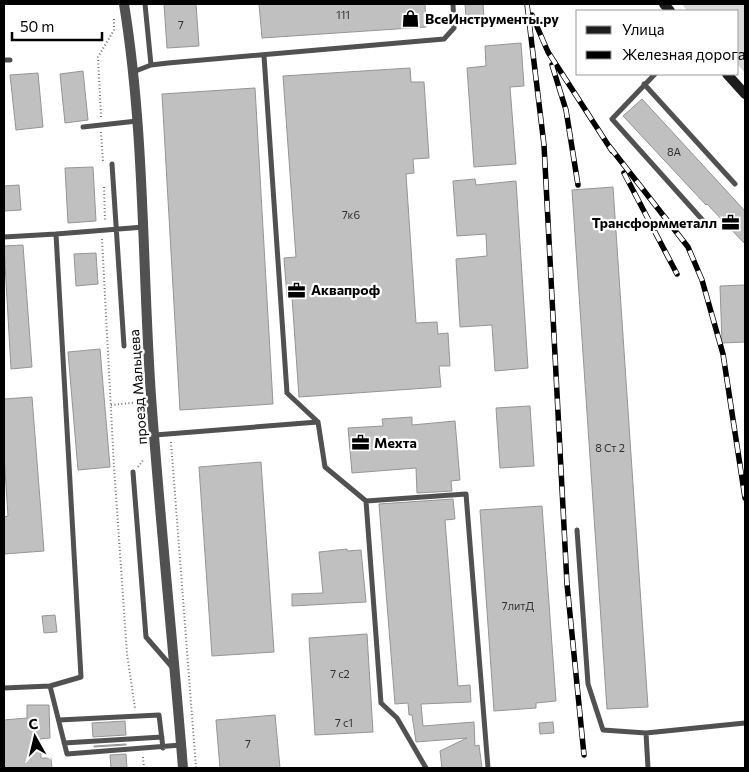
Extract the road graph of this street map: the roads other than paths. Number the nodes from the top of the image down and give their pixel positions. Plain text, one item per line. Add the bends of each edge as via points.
1 (124, 4) edge
2 (144, 4) edge
3 (453, 4) edge
4 (264, 56) junction
5 (4, 60) edge
6 (10, 60) dead end
7 (151, 65) junction
8 (133, 72) junction
9 (654, 75) edge
10 (728, 75) edge
11 (644, 84) junction
12 (745, 94) edge
13 (137, 121) junction
14 (83, 127) dead end
15 (112, 164) dead end
16 (735, 184) dead end
17 (707, 225) dead end
18 (144, 227) junction
19 (117, 229) junction
20 (56, 234) junction
21 (4, 237) edge
22 (124, 346) dead end
23 (318, 422) junction
24 (155, 434) junction
25 (133, 472) dead end
26 (366, 500) junction
27 (578, 530) dead end
28 (176, 671) junction
29 (50, 686) junction
30 (4, 688) edge
31 (59, 720) junction
32 (745, 723) edge
33 (646, 733) junction
34 (162, 737) junction
35 (64, 743) junction
36 (181, 746) junction
37 (163, 748) junction
38 (183, 768) edge
39 (426, 768) edge
40 (488, 768) edge
41 (648, 768) edge

1 - 8 street, проезд Мальцева
2 - 7 lane
3 - 4 lane via 454,28 444,39
4 - 7 lane
4 - 23 lane via 287,393
5 - 6 lane
7 - 8 lane
8 - 13 street, проезд Мальцева
9 - 11 lane
10 - 12 street
11 - 16 lane
11 - 17 lane via 612,119
13 - 14 lane
13 - 18 street, проезд Мальцева
15 - 19 lane
18 - 19 lane
18 - 24 street, проезд Мальцева
19 - 20 lane
19 - 22 lane
20 - 21 lane
20 - 29 lane via 81,677
23 - 24 lane
23 - 26 lane via 325,467
24 - 28 street, проезд Мальцева
25 - 28 lane via 146,637
26 - 39 lane via 381,703 397,718
26 - 40 lane via 466,494
27 - 33 lane via 588,684 603,730
28 - 36 street, проезд Мальцева
29 - 30 lane
29 - 31 lane
31 - 34 lane via 159,715
31 - 35 lane
32 - 33 lane
33 - 41 lane
34 - 35 lane
34 - 37 lane
35 - 37 lane via 67,754
36 - 37 lane
36 - 38 street, проезд Мальцева

